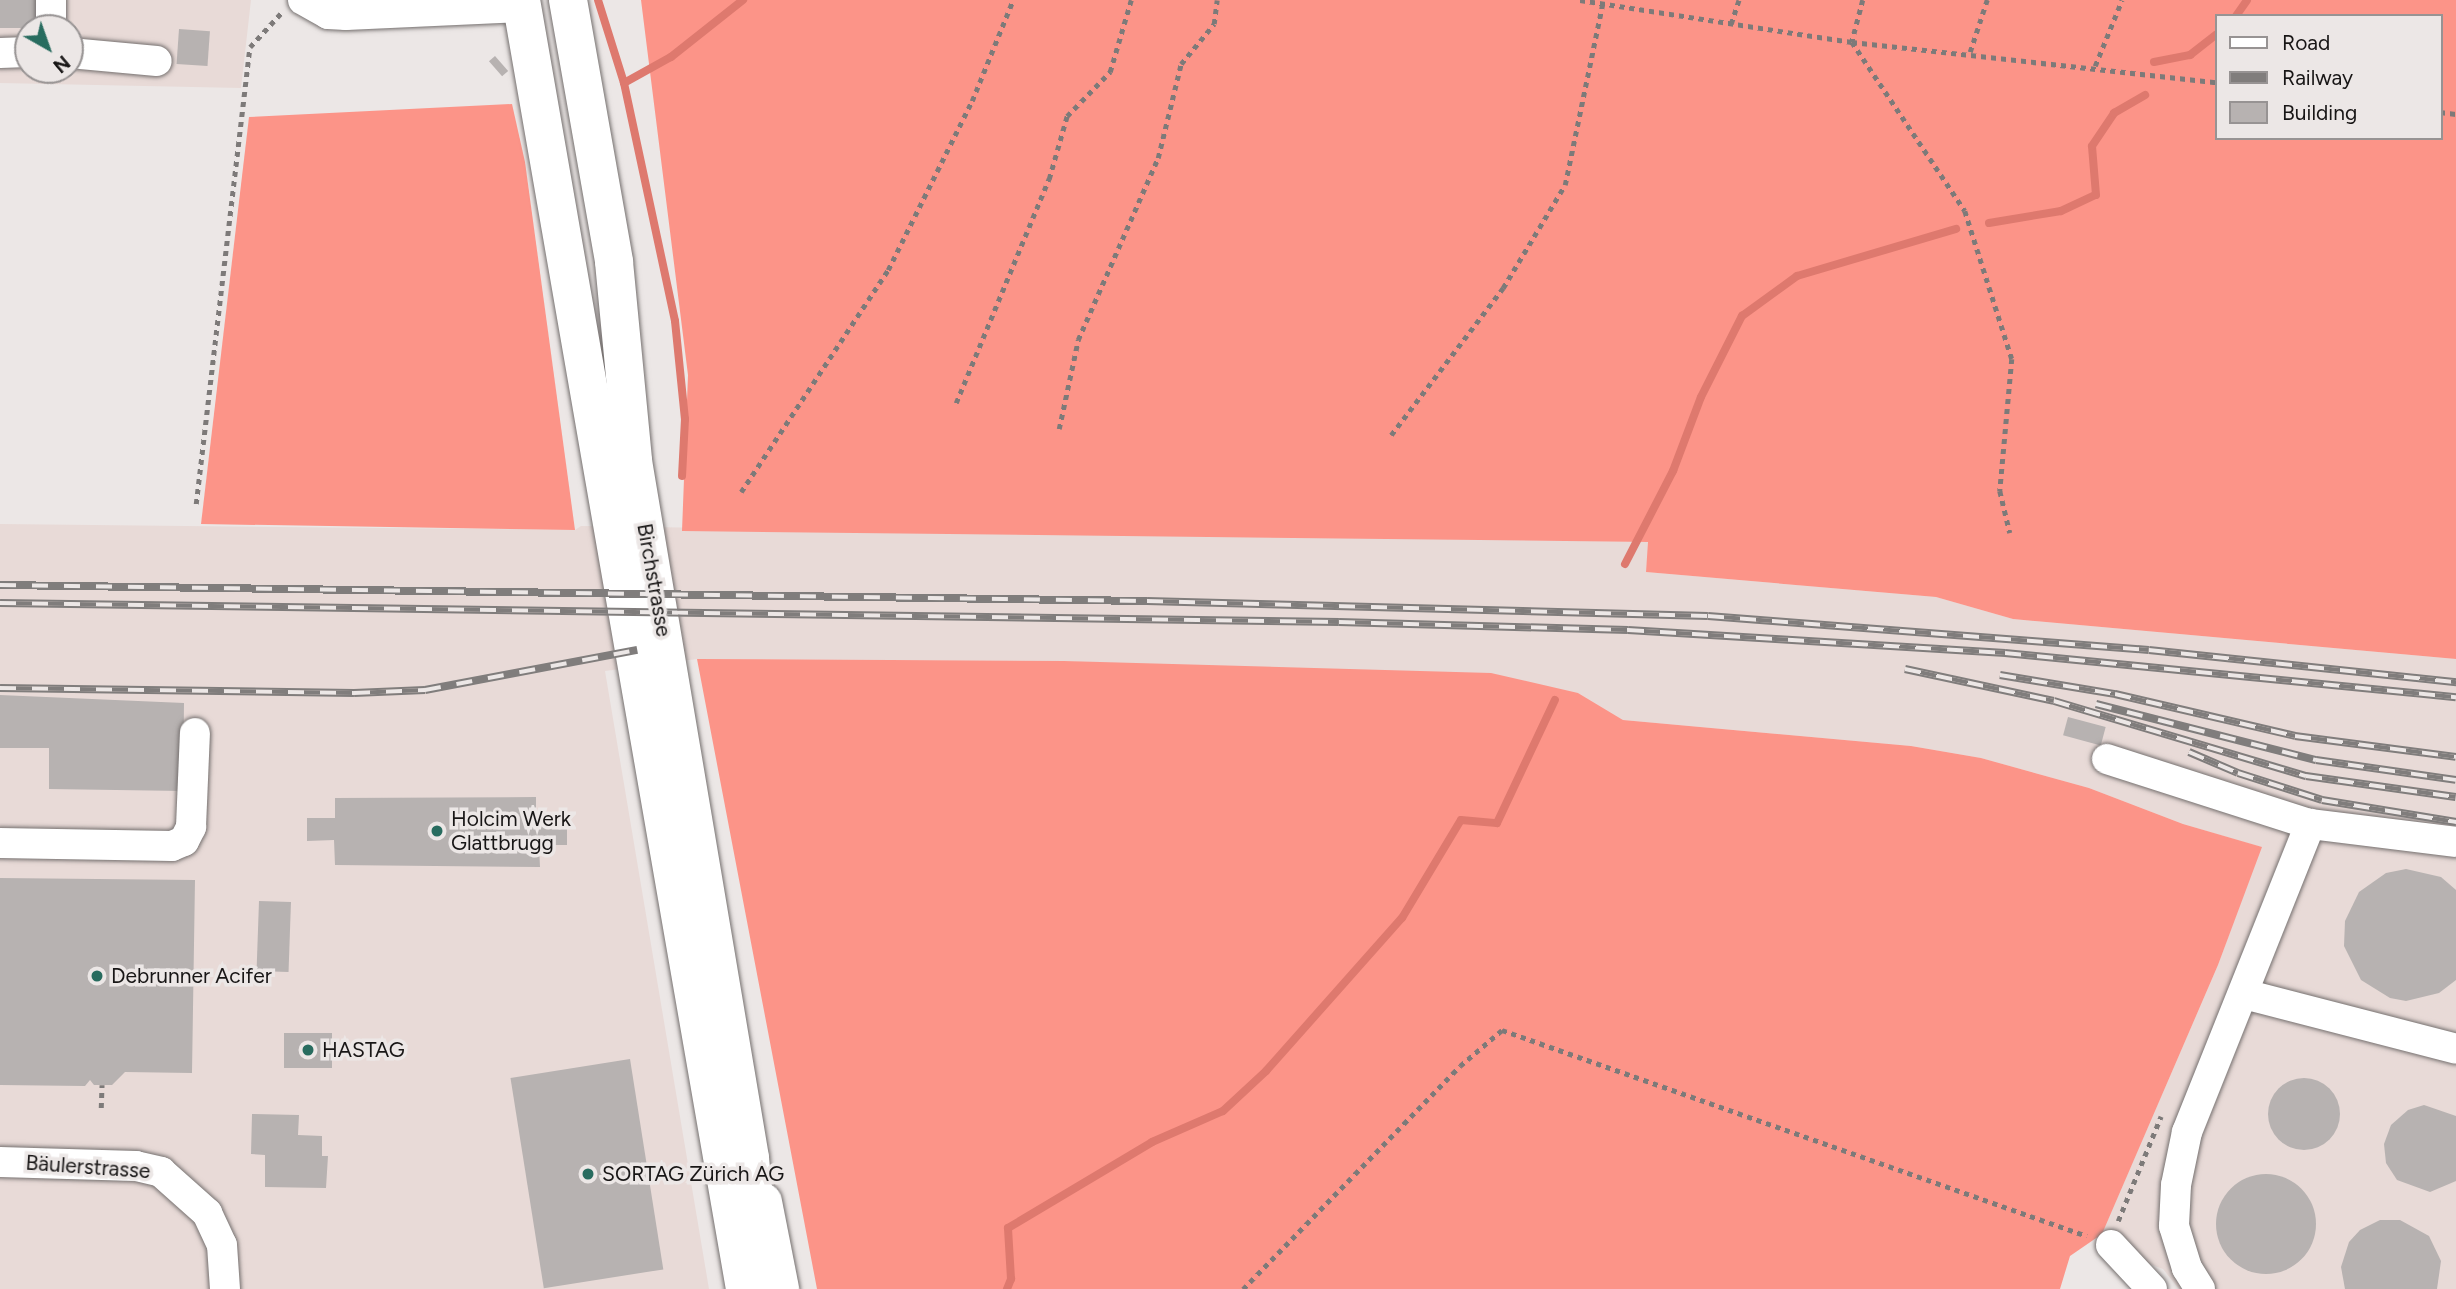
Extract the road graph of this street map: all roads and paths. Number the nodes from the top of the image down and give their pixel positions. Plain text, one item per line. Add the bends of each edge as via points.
1 (568, 0) edge
2 (1013, 0) edge
3 (1132, 0) edge
4 (1217, 0) edge
5 (1580, 0) edge
6 (1739, 0) edge
7 (1863, 0) edge
8 (1987, 0) edge
9 (2122, 0) edge
10 (1603, 1) edge
11 (522, 4) edge
12 (293, 5) edge
13 (1731, 24) junction
14 (1852, 42) junction
15 (1970, 52) junction
16 (84, 54) edge
17 (158, 61) dead end
18 (2095, 65) junction
19 (2214, 82) edge
20 (956, 403) dead end
21 (1059, 429) dead end
22 (1391, 435) dead end
23 (741, 492) dead end
24 (196, 504) dead end
25 (2010, 533) dead end
26 (194, 733) dead end
27 (649, 756) junction
28 (2107, 759) dead end
29 (2310, 824) junction
30 (2456, 842) edge
31 (0, 843) edge
32 (2244, 994) junction
33 (2456, 1049) edge
34 (102, 1085) dead end
35 (101, 1108) dead end
36 (734, 1155) junction
37 (0, 1162) edge
38 (2112, 1245) joint
39 (225, 1289) edge
40 (719, 1289) edge
41 (745, 1289) edge
42 (767, 1289) edge
43 (780, 1289) edge
44 (1243, 1289) edge
45 (2152, 1289) edge
46 (2200, 1289) edge

1 - 11 main road
1 - 36 main road, Birchstrasse via 614,262 633,461
2 - 23 path via 972,101 888,270
3 - 20 path via 1110,72 1067,116 1049,178
4 - 21 path via 1214,24 1181,64 1158,158 1079,340
5 - 10 path
6 - 13 path
7 - 14 path
8 - 15 path
9 - 18 path
10 - 13 path
10 - 22 path via 1565,185 1503,288
11 - 12 street via 346,15
11 - 27 main road, Birchstrasse
12 - 24 path via 250,47
13 - 14 path
14 - 15 path
14 - 25 path via 1952,188 1975,235 2012,359 2000,491
15 - 18 path
16 - 17 street
18 - 19 path
26 - 31 street via 191,827 184,841 172,846
27 - 36 main road, Birchstrasse
27 - 40 main road, Birchstrasse via 649,810 662,946
28 - 29 street
29 - 30 street
29 - 32 street
32 - 33 street
32 - 46 street via 2187,1132 2176,1185 2174,1226 2187,1268
34 - 35 path
36 - 41 main road, Birchstrasse
36 - 42 main road, Birchstrasse via 752,1203
36 - 43 main road, Birchstrasse
37 - 39 street, Bäulerstrasse via 136,1166 161,1172 208,1213 222,1245
38 - 44 path via 1502,1030 1460,1066
38 - 45 street

